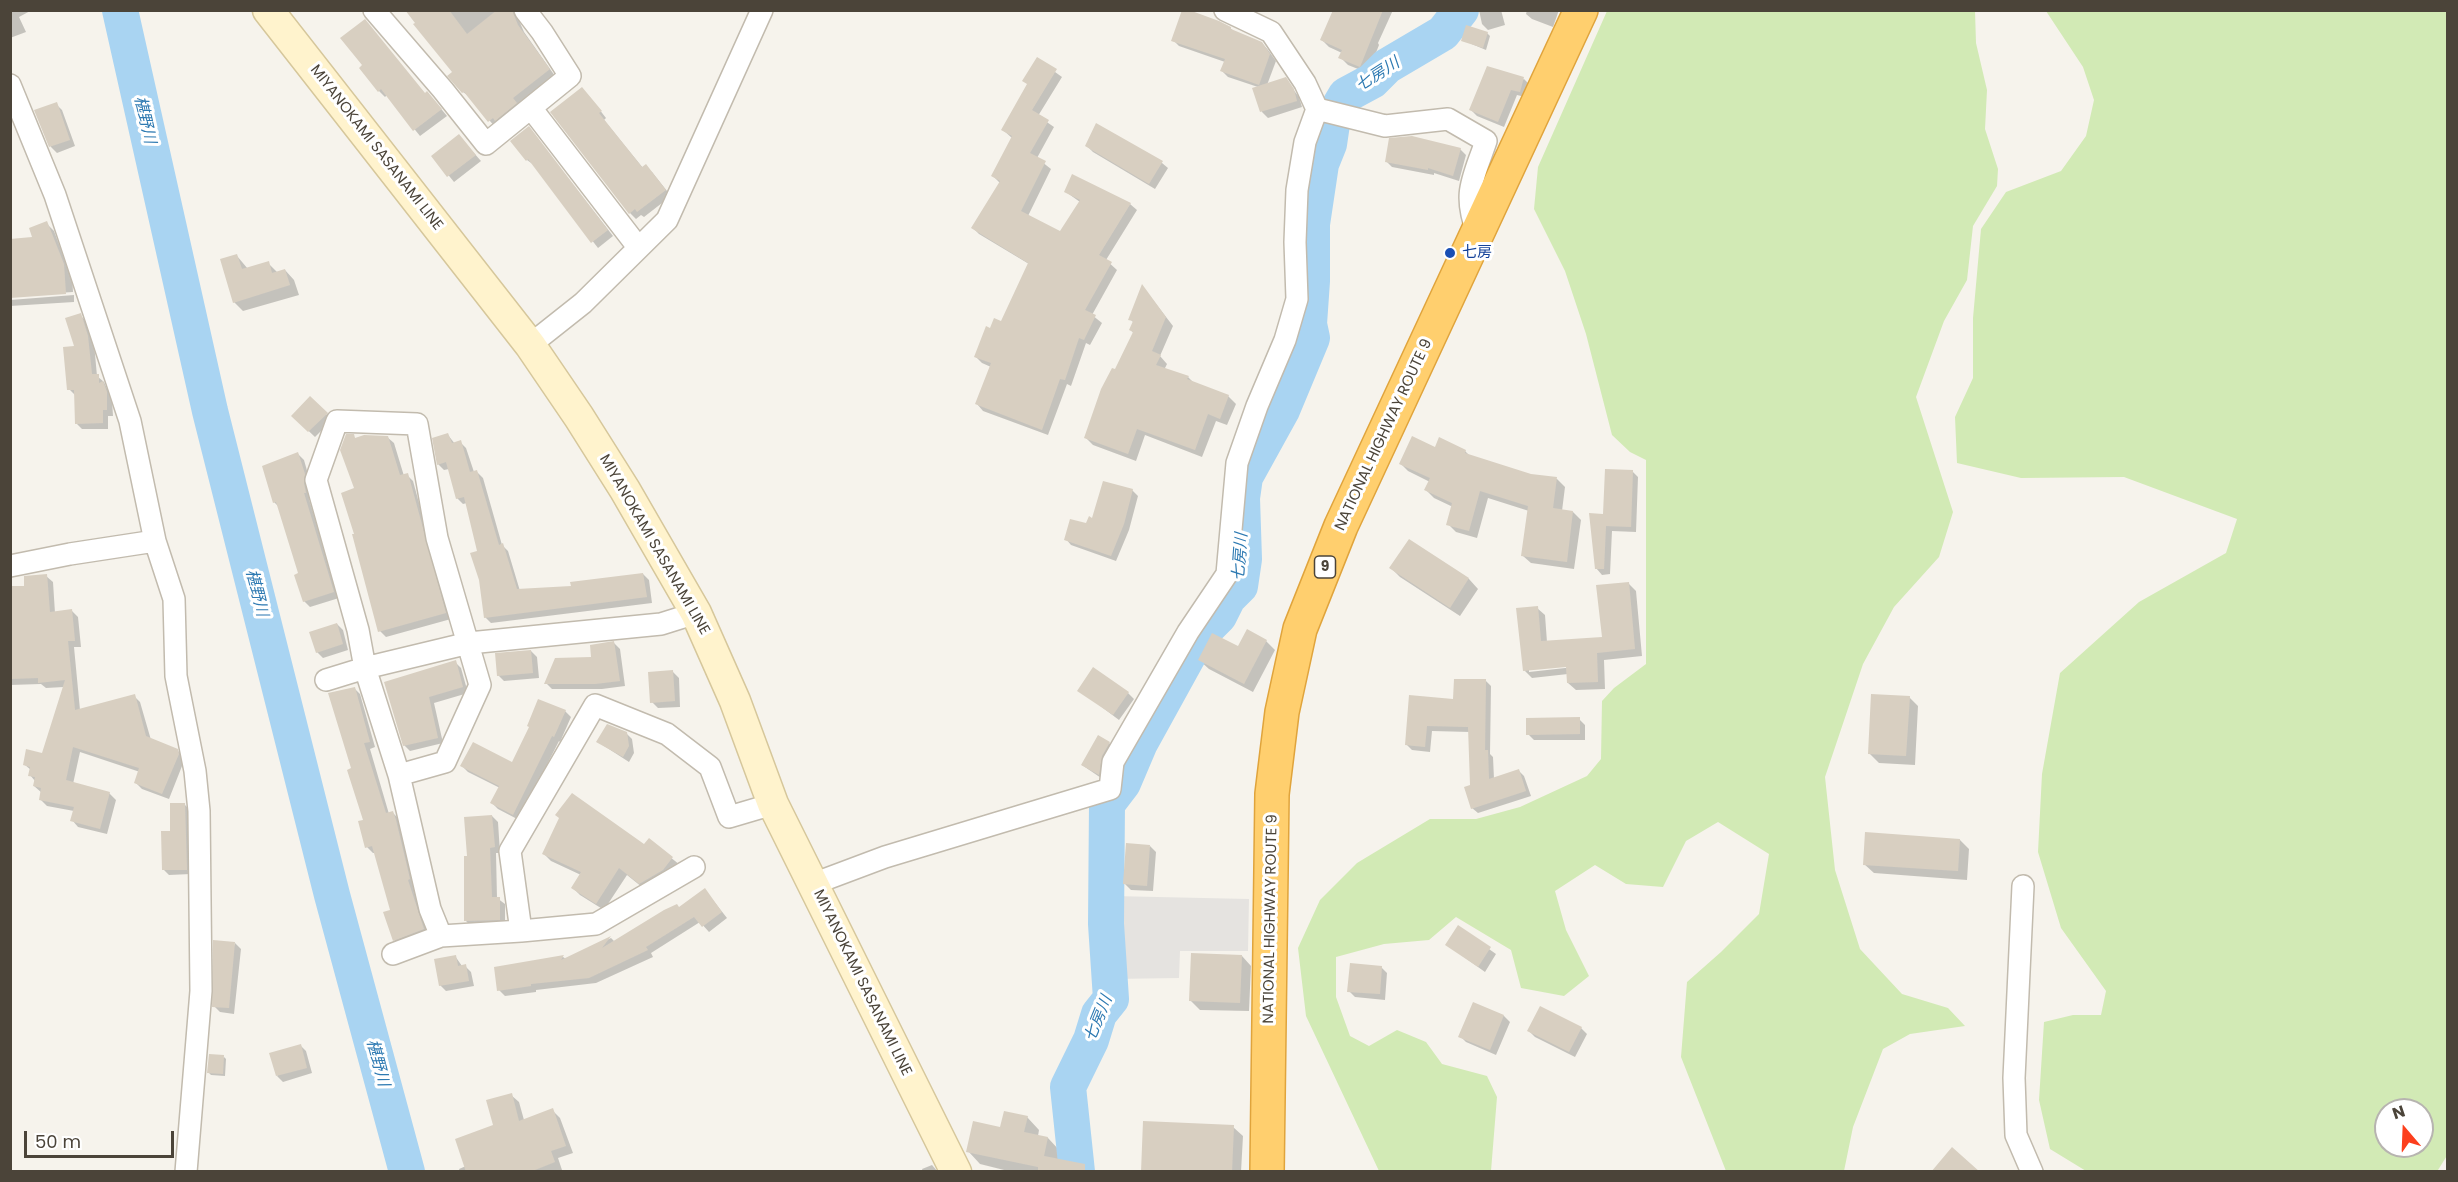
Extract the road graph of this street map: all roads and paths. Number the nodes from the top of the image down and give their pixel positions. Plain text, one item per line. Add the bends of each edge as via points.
1 (268, 10) edge
2 (374, 10) edge
3 (525, 10) edge
4 (762, 10) edge
5 (1225, 10) edge
6 (1271, 10) edge
7 (1581, 10) edge
8 (1271, 32) junction
9 (10, 85) edge
10 (531, 108) junction
11 (1317, 109) junction
12 (1478, 234) junction
13 (638, 247) junction
14 (530, 345) junction
15 (155, 541) junction
16 (10, 566) edge
17 (696, 613) junction
18 (469, 643) junction
19 (365, 668) junction
20 (326, 680) dead end
21 (399, 775) junction
22 (773, 804) junction
23 (694, 867) dead end
24 (813, 884) junction
25 (2023, 886) dead end
26 (521, 931) junction
27 (441, 936) junction
28 (393, 954) dead end
29 (186, 1172) edge
30 (956, 1172) edge
31 (1267, 1172) edge
32 (2032, 1172) edge

1 - 14 main road, MIYANOKAMI SASANAMI LINE
2 - 10 street via 486,144
3 - 10 street via 570,76
4 - 13 street via 667,220
5 - 8 street
6 - 8 street
7 - 12 highway, NATIONAL HIGHWAY ROUTE 9 / 9
8 - 11 street via 1305,83
9 - 15 street via 55,195 130,421
10 - 13 street
11 - 12 street via 1385,126 1448,119 1486,141 1468,192
11 - 24 street via 1305,142 1297,190 1297,299 1237,463 1227,574 1188,632 1113,762 1110,789 885,857
12 - 31 highway, NATIONAL HIGHWAY ROUTE 9 / 9 via 1341,526 1300,629 1282,712 1272,794
13 - 14 street via 583,303
14 - 17 main road, MIYANOKAMI SASANAMI LINE via 608,463
15 - 16 street
15 - 29 street via 174,599 176,676 199,811 201,991
17 - 18 street via 661,624
17 - 22 main road, MIYANOKAMI SASANAMI LINE via 735,701
18 - 19 street
18 - 19 street via 436,538 417,424 337,421 316,480
18 - 21 street via 480,685 445,762
19 - 20 street
19 - 21 street
21 - 27 street via 430,909
22 - 24 main road, MIYANOKAMI SASANAMI LINE
22 - 26 street via 729,817 710,767 668,734 595,705 510,850
23 - 26 street via 596,924
24 - 30 main road, MIYANOKAMI SASANAMI LINE
25 - 32 street via 2016,1135
26 - 27 street
27 - 28 street

